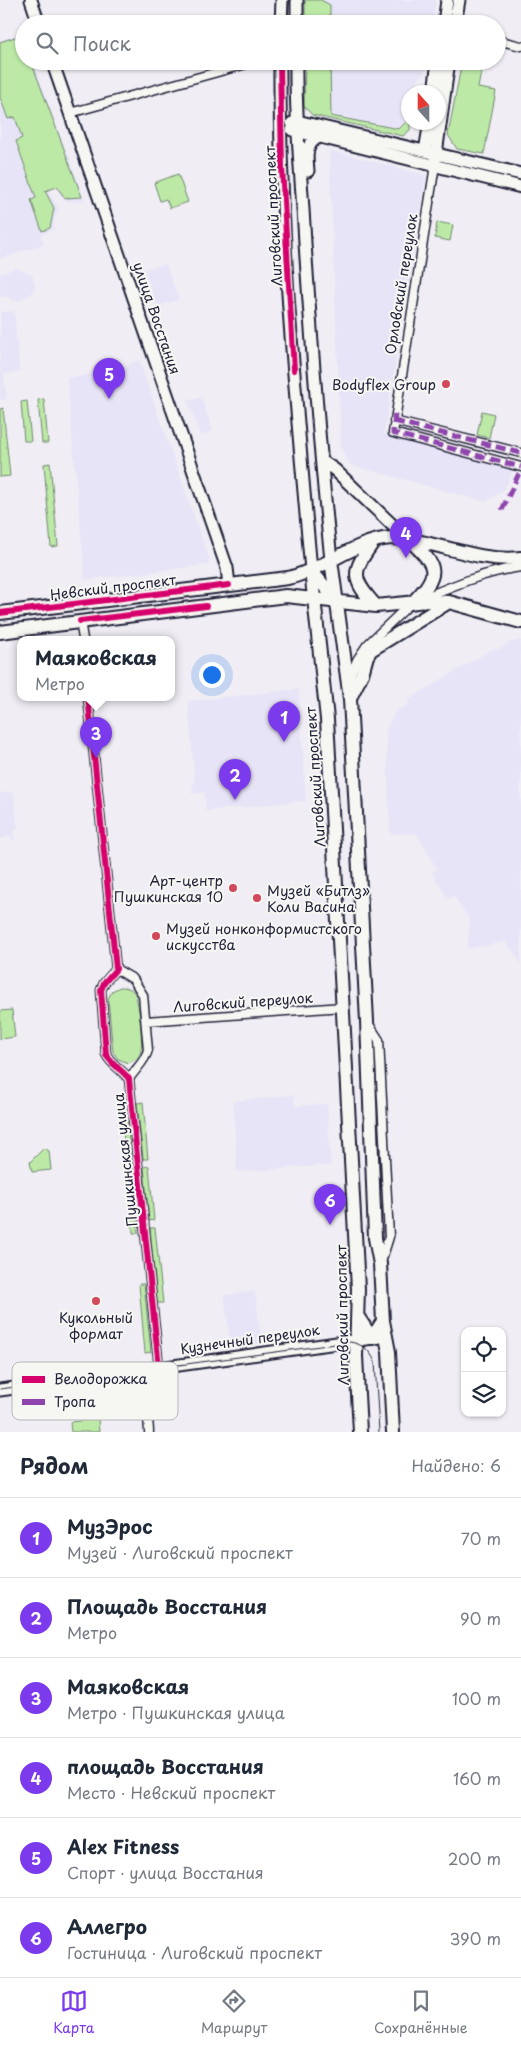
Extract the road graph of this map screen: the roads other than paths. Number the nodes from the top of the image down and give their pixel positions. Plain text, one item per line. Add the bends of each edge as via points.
1 (31, 0) edge
2 (282, 0) edge
3 (297, 0) edge
4 (447, 0) edge
5 (459, 0) edge
6 (36, 15) edge
7 (281, 15) edge
8 (297, 15) edge
9 (445, 15) edge
10 (456, 15) edge
11 (506, 42) edge
12 (521, 46) edge
13 (55, 70) edge
14 (224, 70) edge
15 (280, 70) edge
16 (296, 70) edge
17 (437, 70) edge
18 (447, 70) edge
19 (435, 85) edge
20 (70, 113) junction
21 (297, 126) junction
22 (281, 127) junction
23 (430, 130) edge
24 (319, 137) junction
25 (430, 152) junction
26 (435, 165) junction
27 (521, 174) edge
28 (521, 187) edge
29 (304, 225) junction
30 (394, 427) junction
31 (521, 452) edge
32 (322, 461) junction
33 (521, 466) edge
34 (408, 540) junction
35 (374, 541) junction
36 (521, 558) edge
37 (332, 560) junction
38 (521, 567) edge
39 (311, 570) junction
40 (229, 585) junction
41 (315, 600) junction
42 (338, 602) junction
43 (449, 602) junction
44 (412, 603) junction
45 (376, 606) junction
46 (0, 613) edge
47 (80, 621) junction
48 (521, 622) edge
49 (0, 632) edge
50 (82, 636) edge
51 (348, 681) junction
52 (350, 699) junction
53 (88, 701) edge
54 (358, 846) junction
55 (335, 847) junction
56 (116, 969) junction
57 (124, 974) junction
58 (110, 976) junction
59 (343, 1007) junction
60 (146, 1021) junction
61 (136, 1068) junction
62 (122, 1069) junction
63 (129, 1078) junction
64 (358, 1317) junction
65 (383, 1321) junction
66 (386, 1336) junction
67 (372, 1338) junction
68 (357, 1340) junction
69 (157, 1362) edge
70 (178, 1364) edge
71 (360, 1432) edge
72 (393, 1432) edge

1 - 6 main road
2 - 7 main road
3 - 8 main road
4 - 9 main road
5 - 10 main road
11 - 12 street
13 - 20 main road, улица Восстания
14 - 20 street
15 - 22 main road, Лиговский проспект
16 - 21 main road
17 - 19 main road
18 - 25 main road
20 - 40 main road, улица Восстания via 227,568
21 - 22 main road
21 - 24 main road
21 - 25 main road
21 - 29 main road
22 - 39 main road, Лиговский проспект via 296,400
23 - 25 main road
24 - 26 main road
24 - 29 main road via 308,146 310,200
25 - 26 main road
25 - 27 main road
26 - 28 main road
26 - 30 street, Орловский переулок
29 - 32 main road
30 - 31 street
30 - 33 street
32 - 34 main road
32 - 37 main road
34 - 35 main road, Невский проспект
34 - 36 main road, Невский проспект via 493,558
34 - 44 main road via 427,556 433,573 429,585
35 - 37 main road, Невский проспект
35 - 45 main road via 359,565 357,579 360,588
37 - 39 main road, Невский проспект
37 - 42 main road
38 - 44 street via 442,590
39 - 40 main road, Невский проспект via 288,578
39 - 41 main road, Лиговский проспект
39 - 42 main road
40 - 46 main road, Невский проспект
41 - 42 main road
41 - 47 main road via 286,596
41 - 55 main road, Лиговский проспект
42 - 45 main road
42 - 51 main road
43 - 44 main road
43 - 48 main road
43 - 52 main road via 372,650
44 - 45 main road
44 - 51 street via 367,645
47 - 49 main road
47 - 50 street
51 - 52 main road
52 - 54 main road
53 - 56 street
54 - 55 main road
54 - 65 main road via 375,1238
55 - 59 main road, Лиговский проспект
56 - 57 street, Пушкинская улица
56 - 58 street, Пушкинская улица
57 - 58 street
57 - 60 street, Пушкинская улица via 139,986
58 - 62 street, Пушкинская улица via 101,990 106,1054
59 - 60 street, Лиговский переулок
59 - 64 main road, Лиговский проспект
60 - 61 street, Пушкинская улица via 148,1050 142,1064
61 - 62 street
61 - 63 street, Пушкинская улица
62 - 63 street, Пушкинская улица
63 - 69 street, Пушкинская улица
64 - 67 main road
64 - 68 main road, Лиговский проспект
65 - 66 main road
65 - 67 main road
66 - 67 main road, Кузнечный переулок
66 - 72 main road
67 - 68 main road, Кузнечный переулок
68 - 70 main road, Кузнечный переулок
68 - 71 main road, Лиговский проспект

